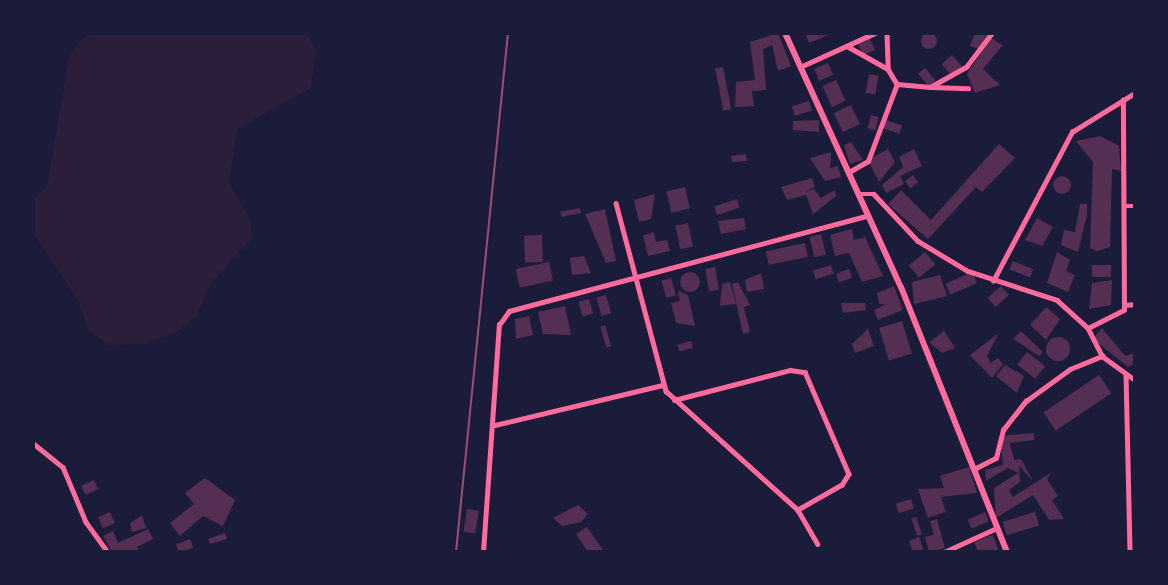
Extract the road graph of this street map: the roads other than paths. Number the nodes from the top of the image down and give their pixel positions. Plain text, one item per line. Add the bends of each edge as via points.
1 (785, 33) edge
2 (875, 33) edge
3 (887, 33) edge
4 (992, 33) edge
5 (847, 46) junction
6 (800, 67) junction
7 (888, 69) junction
8 (897, 84) junction
9 (930, 87) junction
10 (968, 88) dead end
11 (1135, 93) edge
12 (1123, 100) junction
13 (848, 173) junction
14 (858, 194) junction
15 (616, 203) dead end
16 (1124, 206) junction
17 (1135, 206) edge
18 (866, 216) junction
19 (636, 276) junction
20 (993, 281) junction
21 (1135, 304) edge
22 (1125, 305) junction
23 (1088, 328) junction
24 (1102, 356) junction
25 (1126, 374) junction
26 (1135, 380) edge
27 (663, 385) junction
28 (673, 401) junction
29 (495, 425) junction
30 (33, 443) edge
31 (976, 468) junction
32 (798, 510) junction
33 (998, 527) junction
34 (1132, 534) edge
35 (818, 544) dead end
36 (108, 552) edge
37 (483, 552) edge
38 (944, 552) edge
39 (1007, 552) edge
40 (1130, 552) edge

1 - 6 main road
2 - 5 street
3 - 7 street
4 - 9 street via 966,67
5 - 6 street
5 - 7 street
6 - 13 main road
7 - 8 street
8 - 9 street
8 - 13 street via 868,161
9 - 10 street
11 - 12 street
12 - 16 street
12 - 20 street via 1072,132
13 - 14 main road
14 - 18 main road
14 - 20 street via 874,194 918,241
15 - 19 street
16 - 17 street
16 - 22 street
18 - 19 street
18 - 31 main road
19 - 27 street
19 - 29 street via 502,317
20 - 23 street via 1057,300
21 - 22 street
22 - 23 street via 1117,319
23 - 24 street
24 - 25 street
24 - 31 street via 1070,369 1026,401 1003,430 996,458
25 - 26 street
25 - 34 street
27 - 28 street
27 - 29 street
28 - 32 street
28 - 32 street via 790,370 805,372 849,474 842,485
29 - 37 street
30 - 36 street via 63,467 86,522
31 - 33 main road
32 - 35 street
33 - 38 street
33 - 39 main road
34 - 40 street

